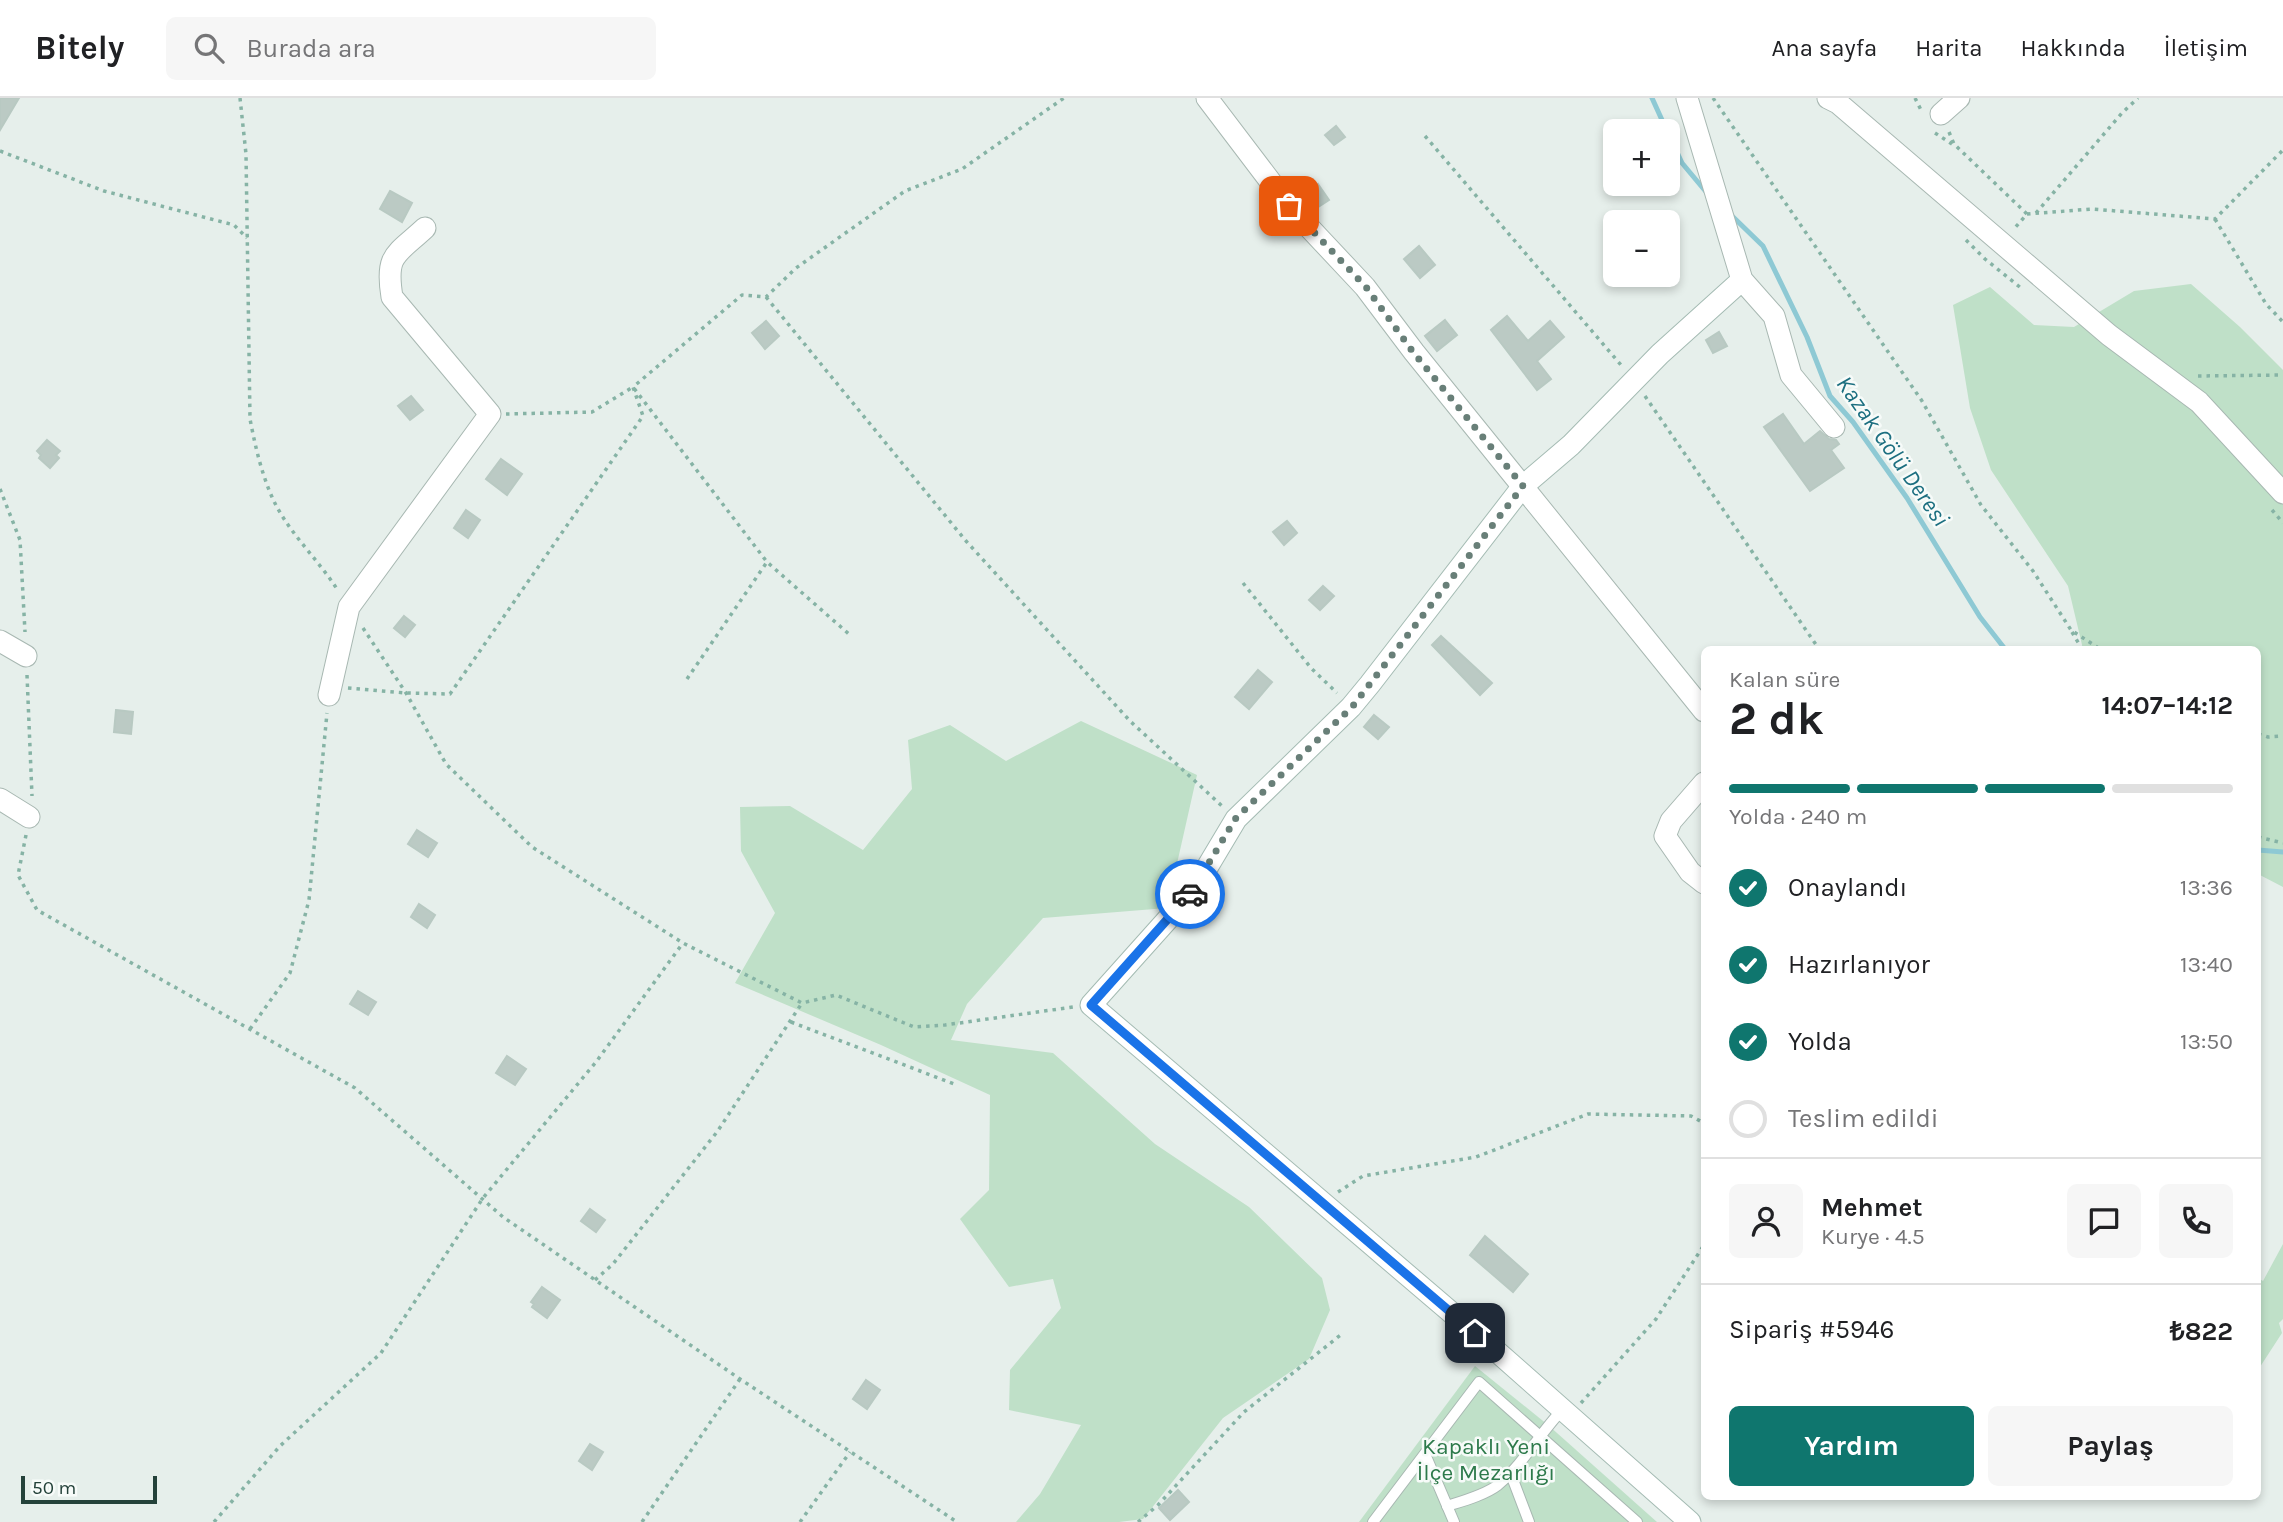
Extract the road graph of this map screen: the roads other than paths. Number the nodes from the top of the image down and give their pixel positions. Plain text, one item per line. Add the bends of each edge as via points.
1 (1207, 98) edge
2 (1688, 98) edge
3 (1828, 98) edge
4 (1959, 98) edge
5 (1941, 114) road end
6 (425, 228) dead end
7 (1742, 280) junction
8 (1834, 427) dead end
9 (1523, 486) junction
10 (2283, 493) edge
11 (0, 641) edge
12 (26, 656) road end
13 (328, 695) road end
14 (1701, 707) edge
15 (1701, 786) edge
16 (0, 799) edge
17 (29, 817) road end
18 (1701, 881) edge
19 (1566, 1412) junction
20 (1540, 1436) junction
21 (1425, 1454) junction
22 (1510, 1472) junction
23 (1447, 1506) junction
24 (1632, 1521) edge
25 (1374, 1522) edge
26 (1454, 1522) edge
27 (1529, 1522) edge
28 (1689, 1522) edge

1 - 9 street via 1289,206 1366,287
2 - 7 street
3 - 10 street via 2109,335 2199,402
4 - 5 street
6 - 13 street via 391,261 392,297 490,414 349,607
7 - 8 street via 1774,316 1791,375
7 - 9 street
9 - 14 street
9 - 19 street via 1352,707 1236,818 1193,891 1091,1005
11 - 12 street
15 - 18 street via 1671,821 1665,836
16 - 17 street
19 - 20 lane
19 - 28 street
20 - 21 lane via 1479,1382
20 - 22 lane
20 - 24 lane
21 - 23 lane
21 - 25 lane
22 - 23 lane via 1497,1486
22 - 27 lane
23 - 26 lane

